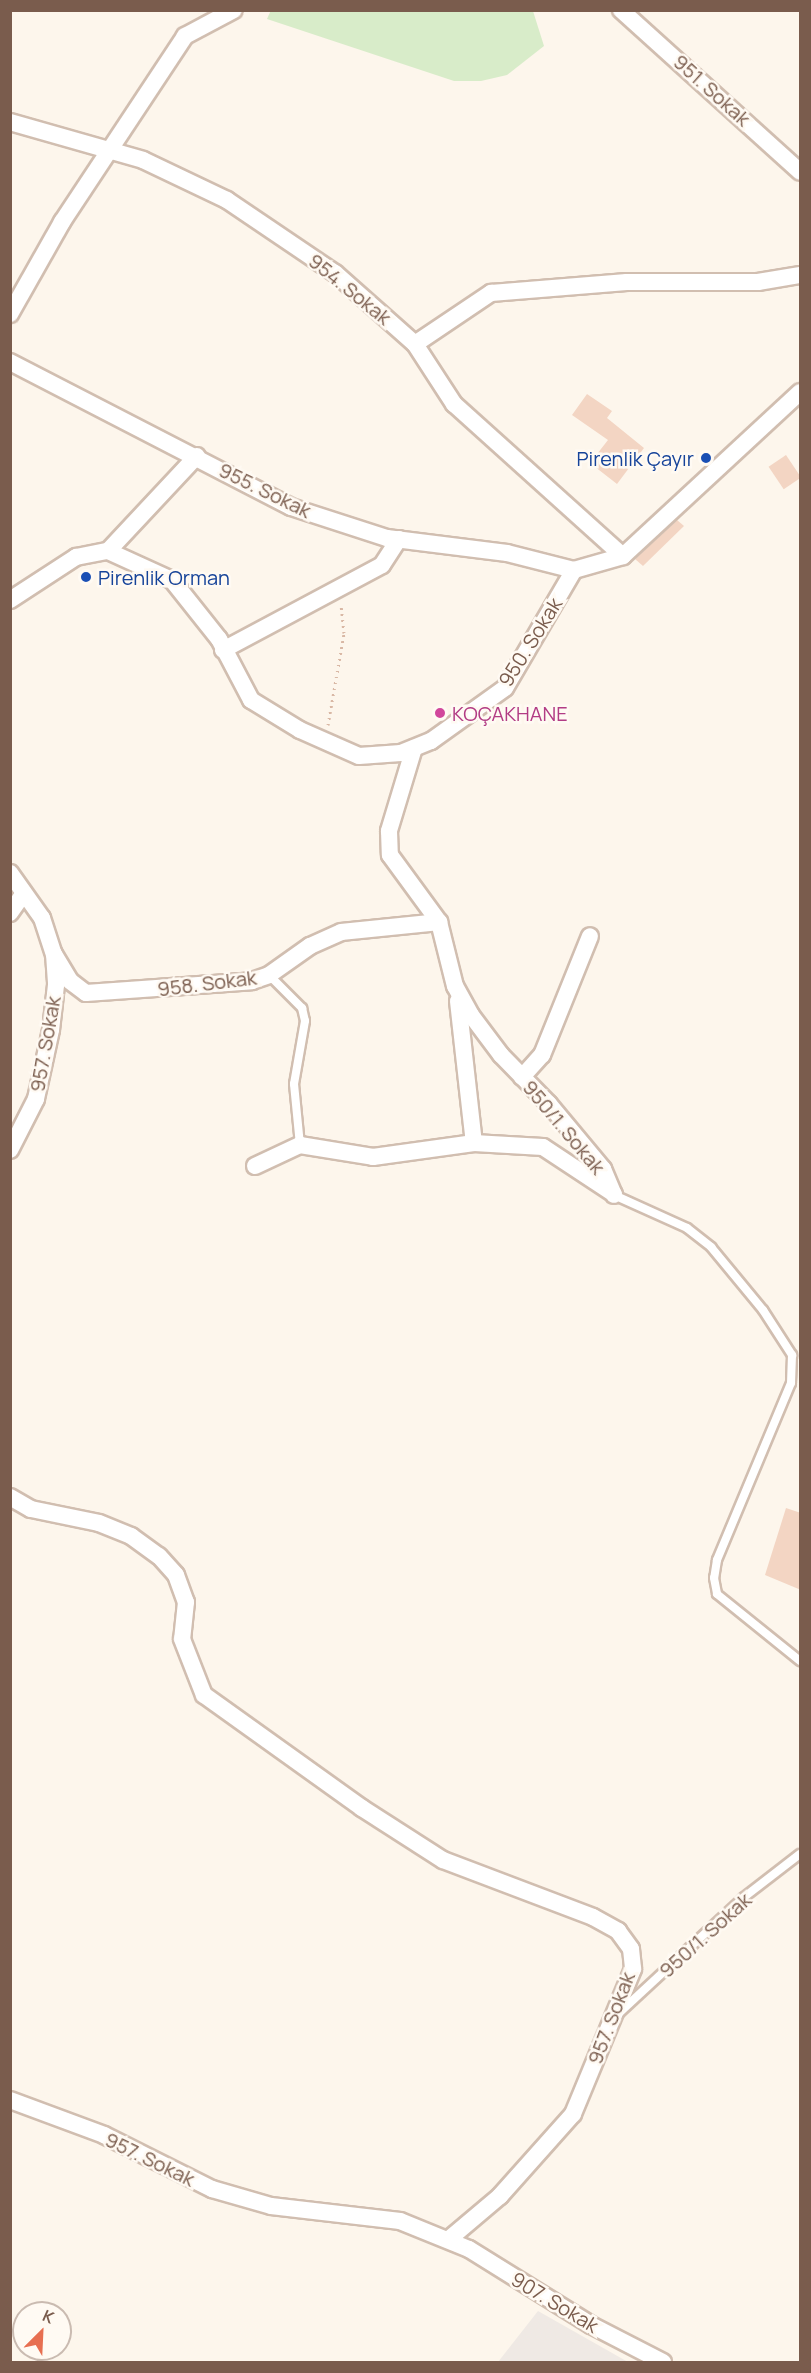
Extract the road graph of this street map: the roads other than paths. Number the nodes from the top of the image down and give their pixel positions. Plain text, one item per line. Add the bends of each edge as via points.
1 (621, 10) edge
2 (230, 12) edge
3 (10, 122) edge
4 (111, 151) junction
5 (801, 172) edge
6 (801, 275) edge
7 (10, 314) edge
8 (415, 344) junction
9 (10, 362) edge
10 (801, 392) edge
11 (197, 456) junction
12 (399, 539) junction
13 (108, 551) junction
14 (623, 556) junction
15 (574, 570) junction
16 (10, 600) edge
17 (223, 650) junction
18 (414, 748) junction
19 (10, 873) edge
20 (24, 893) junction
21 (10, 913) edge
22 (439, 922) junction
23 (590, 936) dead end
24 (54, 954) junction
25 (269, 975) junction
26 (455, 986) junction
27 (522, 1077) junction
28 (474, 1143) junction
29 (300, 1145) junction
30 (10, 1150) edge
31 (255, 1166) dead end
32 (614, 1195) junction
33 (10, 1497) edge
34 (801, 1661) edge
35 (801, 1854) edge
36 (612, 2020) junction
37 (10, 2100) edge
38 (448, 2240) junction
39 (663, 2362) edge

1 - 5 street, 951. Sokak
2 - 4 street via 185,36
3 - 4 street, 954. Sokak
4 - 7 street via 62,222
4 - 8 street, 954. Sokak via 143,160 227,200 334,273
6 - 8 street via 758,282 627,282 491,293
8 - 14 street, 954. Sokak via 454,404
9 - 11 street, 955. Sokak
10 - 14 street
11 - 12 street, 955. Sokak via 291,507
11 - 13 street
12 - 15 street, 955. Sokak via 507,553
12 - 17 street via 382,565
13 - 16 street via 76,557
13 - 17 street, 950. Sokak via 172,580
14 - 15 street
15 - 18 street, 950. Sokak via 505,688 472,715
17 - 18 street, 950. Sokak via 251,700 323,740 359,756 401,753
18 - 22 street, 950/1. Sokak via 389,831 390,855
19 - 20 street, 957. Sokak
20 - 21 street
20 - 24 street, 957. Sokak via 42,918
22 - 25 street, 958. Sokak via 341,932 310,946
22 - 26 street, 950/1. Sokak
23 - 27 street via 542,1055
24 - 25 street, 958. Sokak via 70,981 86,993 252,981
24 - 30 street, 957. Sokak via 51,1030 36,1099
25 - 29 lane via 302,1008 305,1021 294,1084
26 - 27 street, 950/1. Sokak via 471,1015
26 - 28 street
27 - 32 street, 950/1. Sokak via 603,1169
28 - 29 street via 373,1156
28 - 32 street via 543,1147
29 - 31 street
32 - 34 lane, 950/1. Sokak via 687,1228 711,1247 763,1310 792,1355 791,1383 717,1560 714,1578 717,1594
33 - 36 street, 957. Sokak via 31,1509 99,1523 130,1536 159,1556 176,1575 186,1602 182,1639 204,1695 362,1808 443,1860 593,1917 618,1931 631,1948 633,1969
35 - 36 lane, 950/1. Sokak via 743,1898
36 - 38 street, 957. Sokak via 573,2114 500,2196
37 - 38 street, 957. Sokak via 104,2135 212,2189 271,2206 400,2221
38 - 39 street, 907. Sokak via 591,2325

